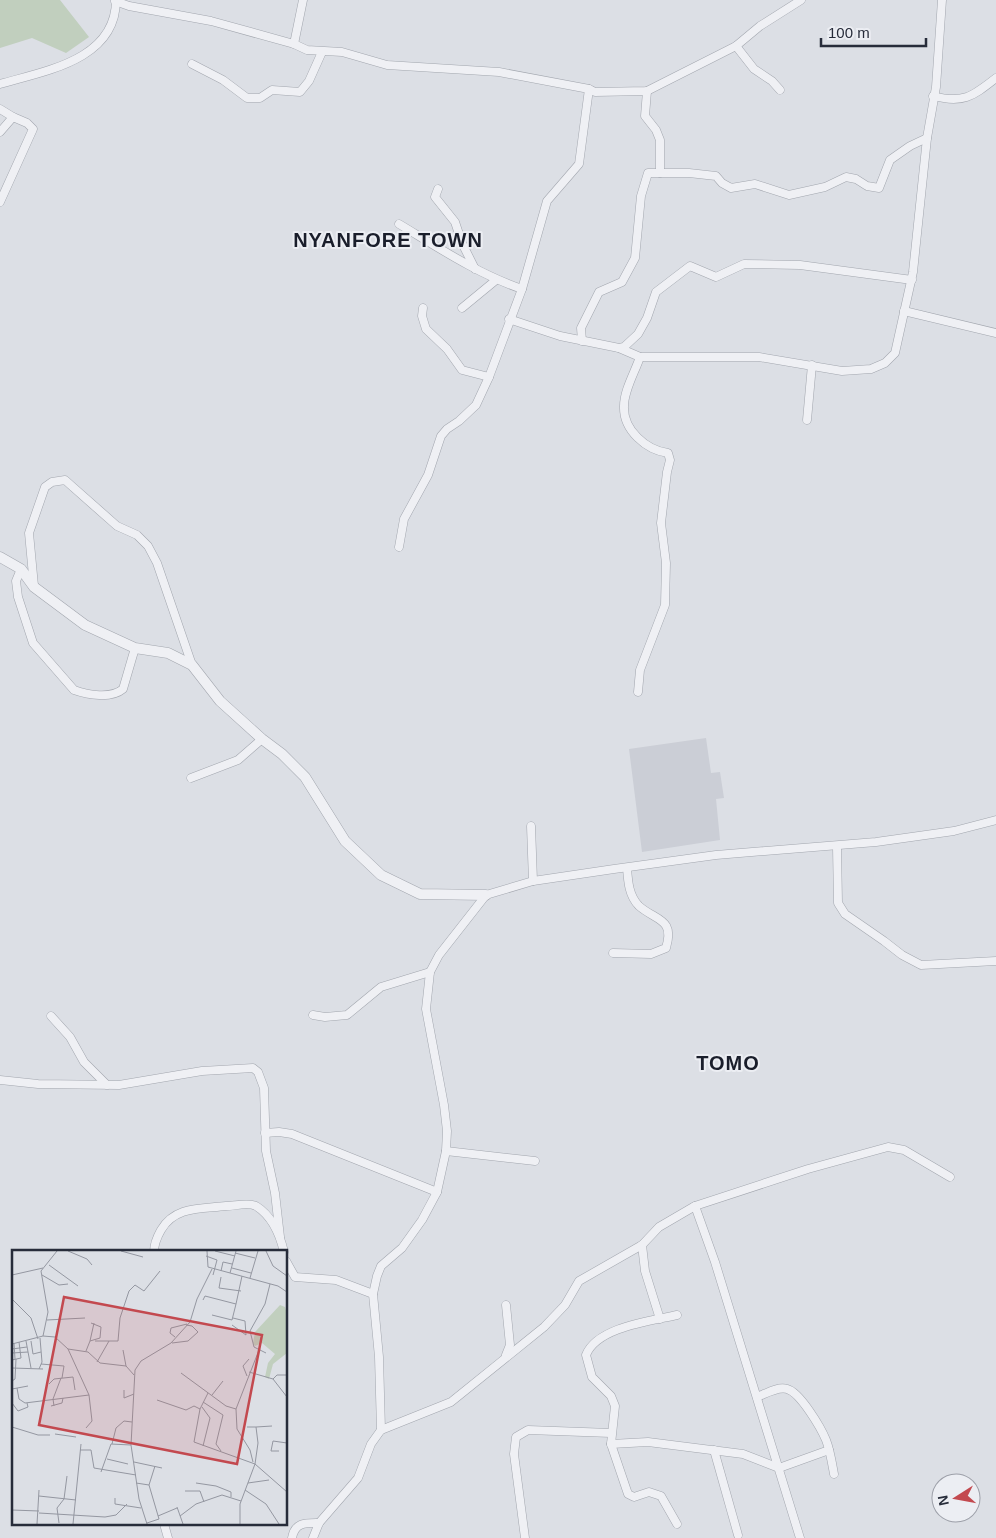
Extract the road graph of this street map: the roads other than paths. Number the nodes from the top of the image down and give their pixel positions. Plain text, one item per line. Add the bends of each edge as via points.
1 (116, 0) edge
2 (303, 0) edge
3 (801, 0) edge
4 (942, 0) edge
5 (294, 44) junction
6 (736, 46) junction
7 (322, 52) junction
8 (192, 64) dead end
9 (996, 78) edge
10 (0, 84) edge
11 (589, 89) junction
12 (780, 90) dead end
13 (646, 91) junction
14 (933, 96) junction
15 (0, 109) edge
16 (13, 117) junction
17 (0, 132) edge
18 (927, 138) junction
19 (660, 173) junction
20 (438, 189) dead end
21 (0, 202) edge
22 (399, 224) dead end
23 (475, 269) junction
24 (496, 280) junction
25 (912, 280) junction
26 (522, 289) junction
27 (423, 308) dead end
28 (462, 308) dead end
29 (904, 311) junction
30 (509, 319) junction
31 (996, 333) edge
32 (582, 341) junction
33 (619, 348) junction
34 (640, 358) junction
35 (812, 365) junction
36 (489, 378) junction
37 (807, 420) dead end
38 (399, 547) dead end
39 (0, 557) edge
40 (21, 569) junction
41 (34, 587) junction
42 (135, 648) junction
43 (192, 665) junction
44 (638, 692) dead end
45 (262, 739) junction
46 (191, 778) dead end
47 (996, 820) edge
48 (531, 826) dead end
49 (837, 847) junction
50 (627, 868) junction
51 (533, 881) junction
52 (486, 895) junction
53 (612, 953) dead end
54 (996, 961) edge
55 (430, 972) junction
56 (313, 1015) dead end
57 (51, 1016) dead end
58 (0, 1080) edge
59 (107, 1085) junction
60 (265, 1133) junction
61 (446, 1151) junction
62 (535, 1161) dead end
63 (950, 1177) dead end
64 (437, 1192) junction
65 (695, 1206) junction
66 (280, 1238) junction
67 (642, 1245) junction
68 (154, 1250) edge
69 (283, 1250) edge
70 (289, 1274) edge
71 (373, 1294) junction
72 (506, 1305) dead end
73 (677, 1315) dead end
74 (660, 1319) junction
75 (506, 1355) junction
76 (757, 1397) junction
77 (381, 1430) junction
78 (612, 1434) junction
79 (612, 1444) junction
80 (714, 1450) junction
81 (829, 1450) junction
82 (779, 1468) junction
83 (834, 1474) dead end
84 (319, 1523) junction
85 (677, 1524) dead end
86 (738, 1535) dead end
87 (292, 1538) edge
88 (313, 1538) edge
89 (525, 1538) edge
90 (800, 1538) edge

1 - 5 street via 129,6 211,21
1 - 10 street via 110,28 92,50 61,67
2 - 5 street
3 - 6 street
4 - 14 street
5 - 7 street
6 - 12 street via 754,69
6 - 13 street
7 - 8 street via 309,81 300,92 272,90 260,98 247,98 223,80
7 - 11 street via 342,52 387,65 499,72
9 - 14 street via 970,98
11 - 13 street via 595,92
11 - 26 street via 579,164 547,201
13 - 19 street via 645,116 660,140
14 - 18 street
15 - 16 street
16 - 17 street
16 - 21 street via 32,126 33,132
18 - 19 street via 890,160 879,188 846,177 825,187 789,195 756,184 731,188 716,176 689,172
18 - 25 street
19 - 32 street via 648,173 641,196 635,258 622,282 599,292 581,328
20 - 23 street via 435,197 455,222
22 - 23 street
23 - 24 street
24 - 26 street
24 - 28 street
25 - 29 street
25 - 33 street via 772,264 744,264 716,277 690,266 656,292 638,334
26 - 30 street
27 - 36 street via 426,330 447,349 462,370
29 - 31 street
29 - 35 street via 895,353 885,363 871,369 842,371
30 - 32 street
30 - 36 street
32 - 33 street
33 - 34 street
34 - 35 street via 758,357
34 - 44 street via 624,407 641,442 668,453 670,460 661,523 666,563 665,605 640,670
35 - 37 street
36 - 38 street via 476,405 441,436 428,475 404,519
39 - 40 street
40 - 41 street
40 - 42 street via 16,581 18,597 33,643 74,690 111,695 119,693
41 - 42 street via 85,625
41 - 43 street via 29,533 45,487 65,480 116,526 137,535 148,546
42 - 43 street via 168,653
43 - 45 street via 220,701
45 - 46 street via 238,760
45 - 52 street via 305,777 345,841 381,875 420,894
47 - 49 street via 918,837
48 - 51 street
49 - 50 street via 716,855
49 - 54 street via 838,903 844,914 921,965
50 - 51 street
50 - 53 street via 633,898 639,906 658,916 668,929 669,938 666,948 651,954
51 - 52 street
52 - 55 street via 439,955
55 - 56 street via 381,987 347,1015
55 - 61 street via 426,1009 444,1105
57 - 59 street via 70,1037 84,1062
58 - 59 street
59 - 60 street via 202,1071 252,1068 261,1078 264,1088
60 - 64 street via 292,1134
60 - 66 street
61 - 62 street
61 - 64 street
63 - 65 street via 904,1150 888,1148 808,1169
64 - 71 street via 410,1239 382,1266
65 - 67 street via 658,1226
65 - 76 street
66 - 68 street via 265,1214 250,1204 197,1209 180,1211 172,1216 154,1244
66 - 69 street
67 - 74 street via 645,1271
67 - 75 street via 579,1281 564,1305 544,1327
70 - 71 street via 336,1280
71 - 77 street
72 - 75 street via 510,1345
73 - 74 street
74 - 78 street via 603,1336 588,1349 586,1355 592,1377 611,1396 615,1406
75 - 77 street via 451,1402
76 - 81 street via 787,1388 809,1411
76 - 82 street
77 - 84 street via 371,1444 358,1478
78 - 79 street
78 - 89 street via 528,1430 516,1437 514,1454
79 - 80 street via 648,1442
79 - 85 street via 628,1494 634,1497 649,1492 661,1496
80 - 82 street via 743,1454
80 - 86 street
81 - 82 street
81 - 83 street
82 - 90 street
84 - 87 street via 302,1523 294,1530
84 - 88 street

